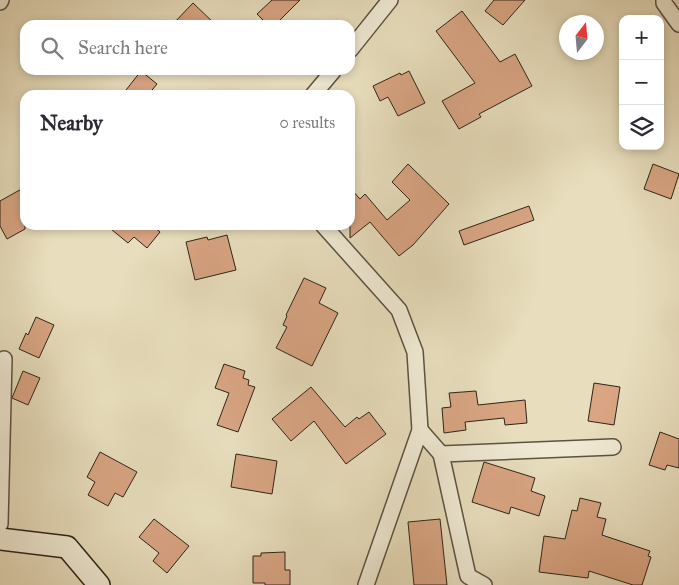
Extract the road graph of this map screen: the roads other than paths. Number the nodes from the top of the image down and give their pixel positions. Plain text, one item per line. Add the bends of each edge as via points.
1 (390, 0) edge
2 (664, 0) edge
3 (679, 24) edge
4 (355, 44) edge
5 (330, 75) edge
6 (318, 90) edge
7 (327, 230) edge
8 (4, 359) dead end
9 (420, 430) junction
10 (613, 447) dead end
11 (441, 454) junction
12 (0, 524) edge
13 (0, 539) edge
14 (99, 585) edge
15 (366, 585) edge
16 (484, 585) edge

1 - 4 street
2 - 3 street
5 - 6 street
7 - 9 street via 399,310 415,352
8 - 12 street
9 - 11 street
9 - 15 street
10 - 11 street
11 - 16 street via 468,576
13 - 14 street via 67,547

